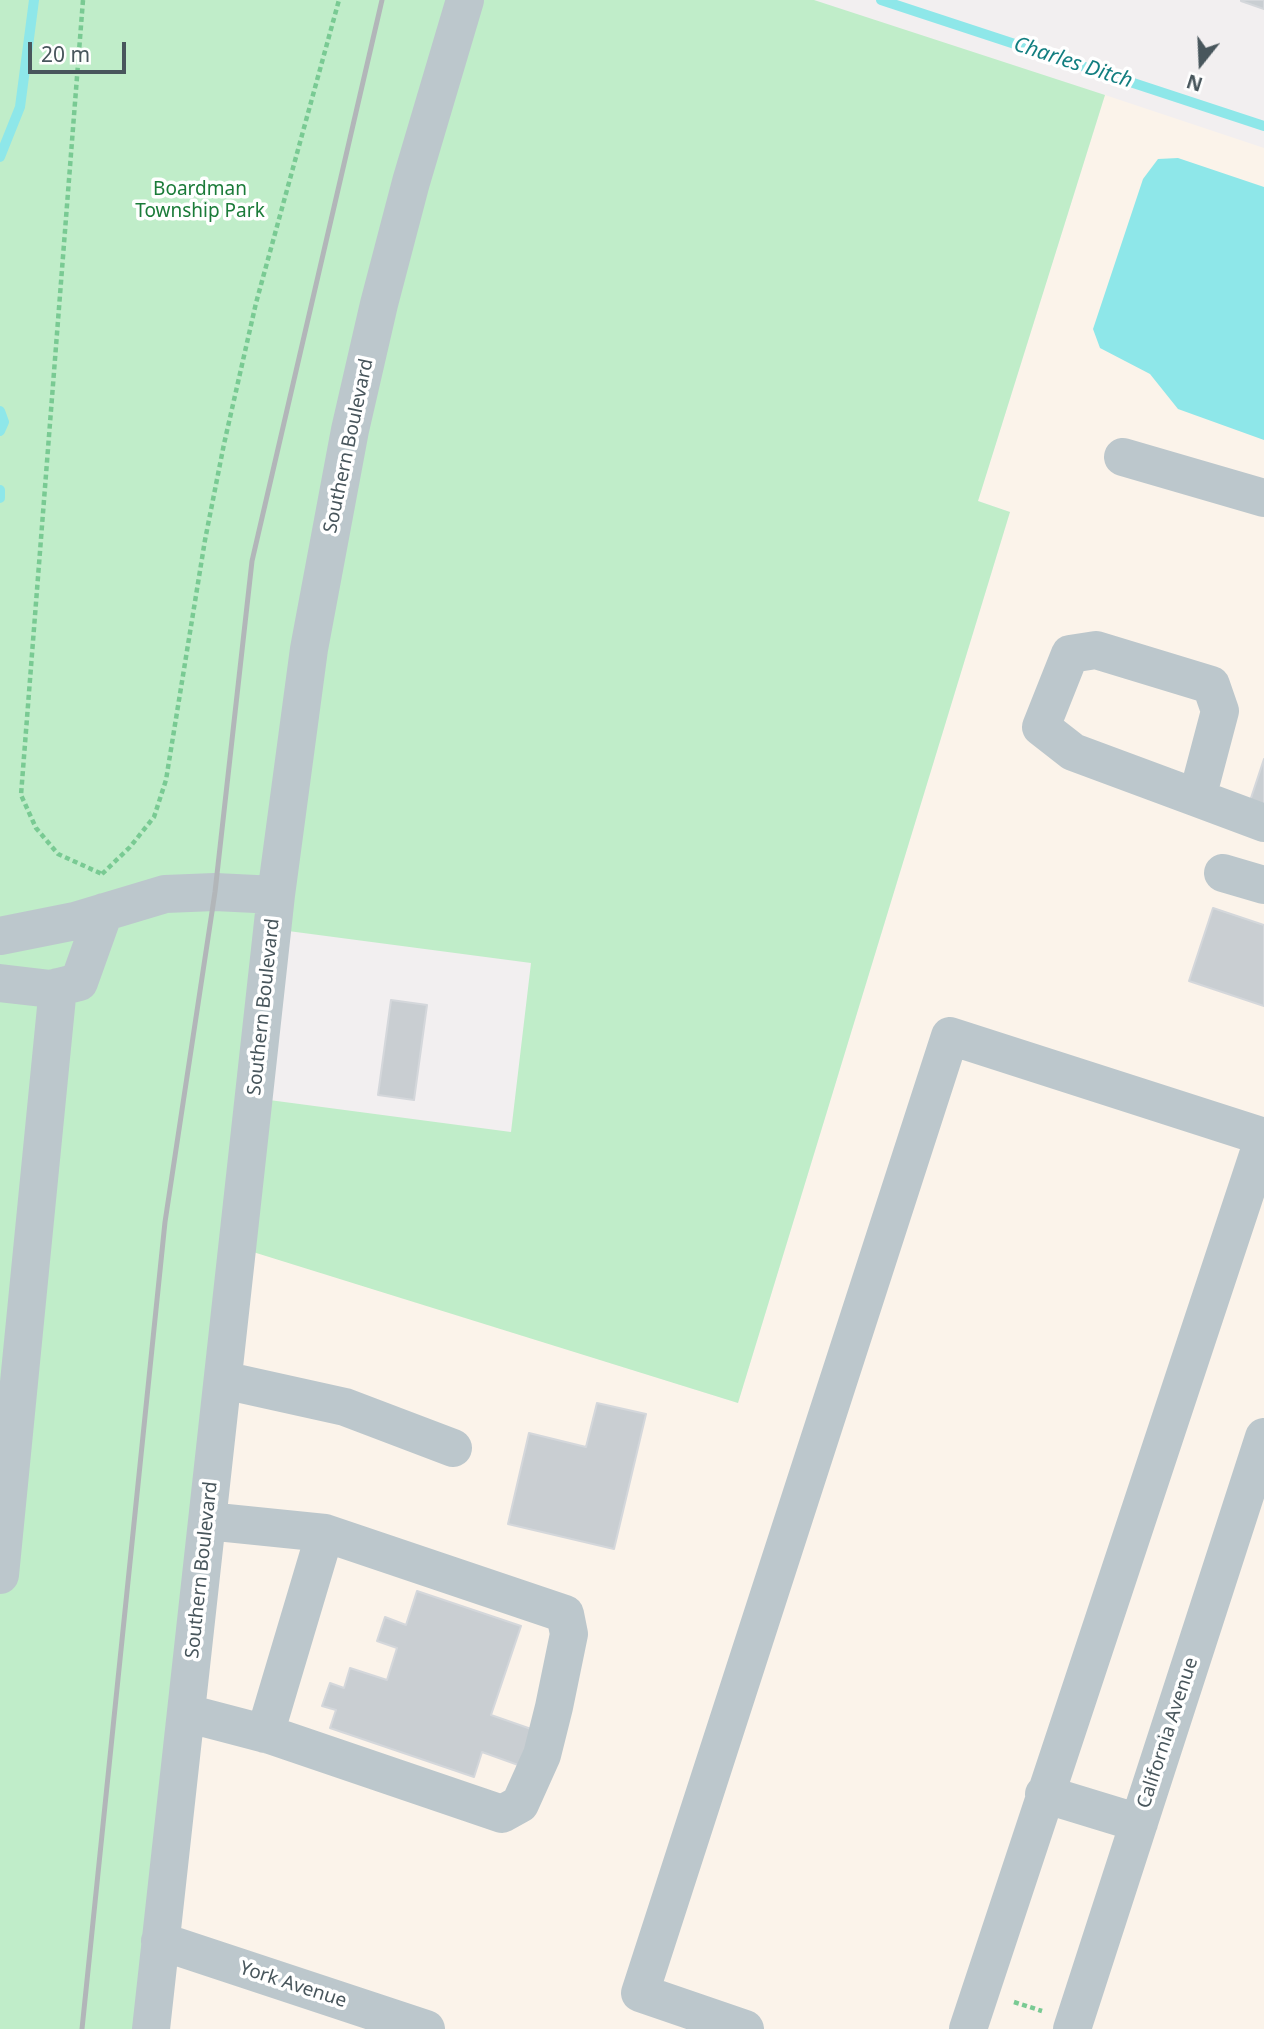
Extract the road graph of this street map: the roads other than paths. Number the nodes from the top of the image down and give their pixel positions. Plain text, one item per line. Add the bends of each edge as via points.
1 (465, 0) edge
2 (1123, 457) dead end
3 (1264, 498) edge
4 (1197, 798) junction
5 (1264, 823) edge
6 (1223, 873) dead end
7 (1264, 885) edge
8 (276, 895) junction
9 (104, 912) junction
10 (0, 936) edge
11 (0, 983) edge
12 (58, 987) junction
13 (1264, 1137) edge
14 (223, 1380) junction
15 (1264, 1437) edge
16 (453, 1448) dead end
17 (1253, 1514) edge
18 (207, 1521) junction
19 (325, 1534) junction
20 (0, 1575) edge
21 (186, 1713) junction
22 (265, 1734) junction
23 (1044, 1794) junction
24 (1139, 1822) junction
25 (160, 1941) junction
26 (1061, 2021) edge
27 (721, 2025) edge
28 (151, 2029) edge
29 (426, 2029) edge
30 (968, 2029) edge

1 - 8 street, Southern Boulevard via 379,304 350,430 309,649
2 - 3 street
4 - 4 street via 1073,752 1041,727 1070,654 1096,650 1211,685 1220,711
4 - 5 street
6 - 7 street
8 - 9 street via 165,894
8 - 14 street, Southern Boulevard
9 - 10 street
9 - 12 street via 79,982
11 - 12 street
12 - 20 street
13 - 23 street
13 - 27 street via 950,1037 640,1993
14 - 16 street via 345,1407
14 - 18 street, Southern Boulevard
15 - 17 street, California Avenue
17 - 24 street, California Avenue
18 - 19 street
18 - 21 street, Southern Boulevard
19 - 22 street
19 - 22 street via 565,1614 569,1634 542,1755 520,1804 502,1814
21 - 22 street
21 - 25 street, Southern Boulevard
23 - 24 street
23 - 30 street
24 - 26 street, California Avenue
25 - 28 street, Southern Boulevard
25 - 29 street, York Avenue

